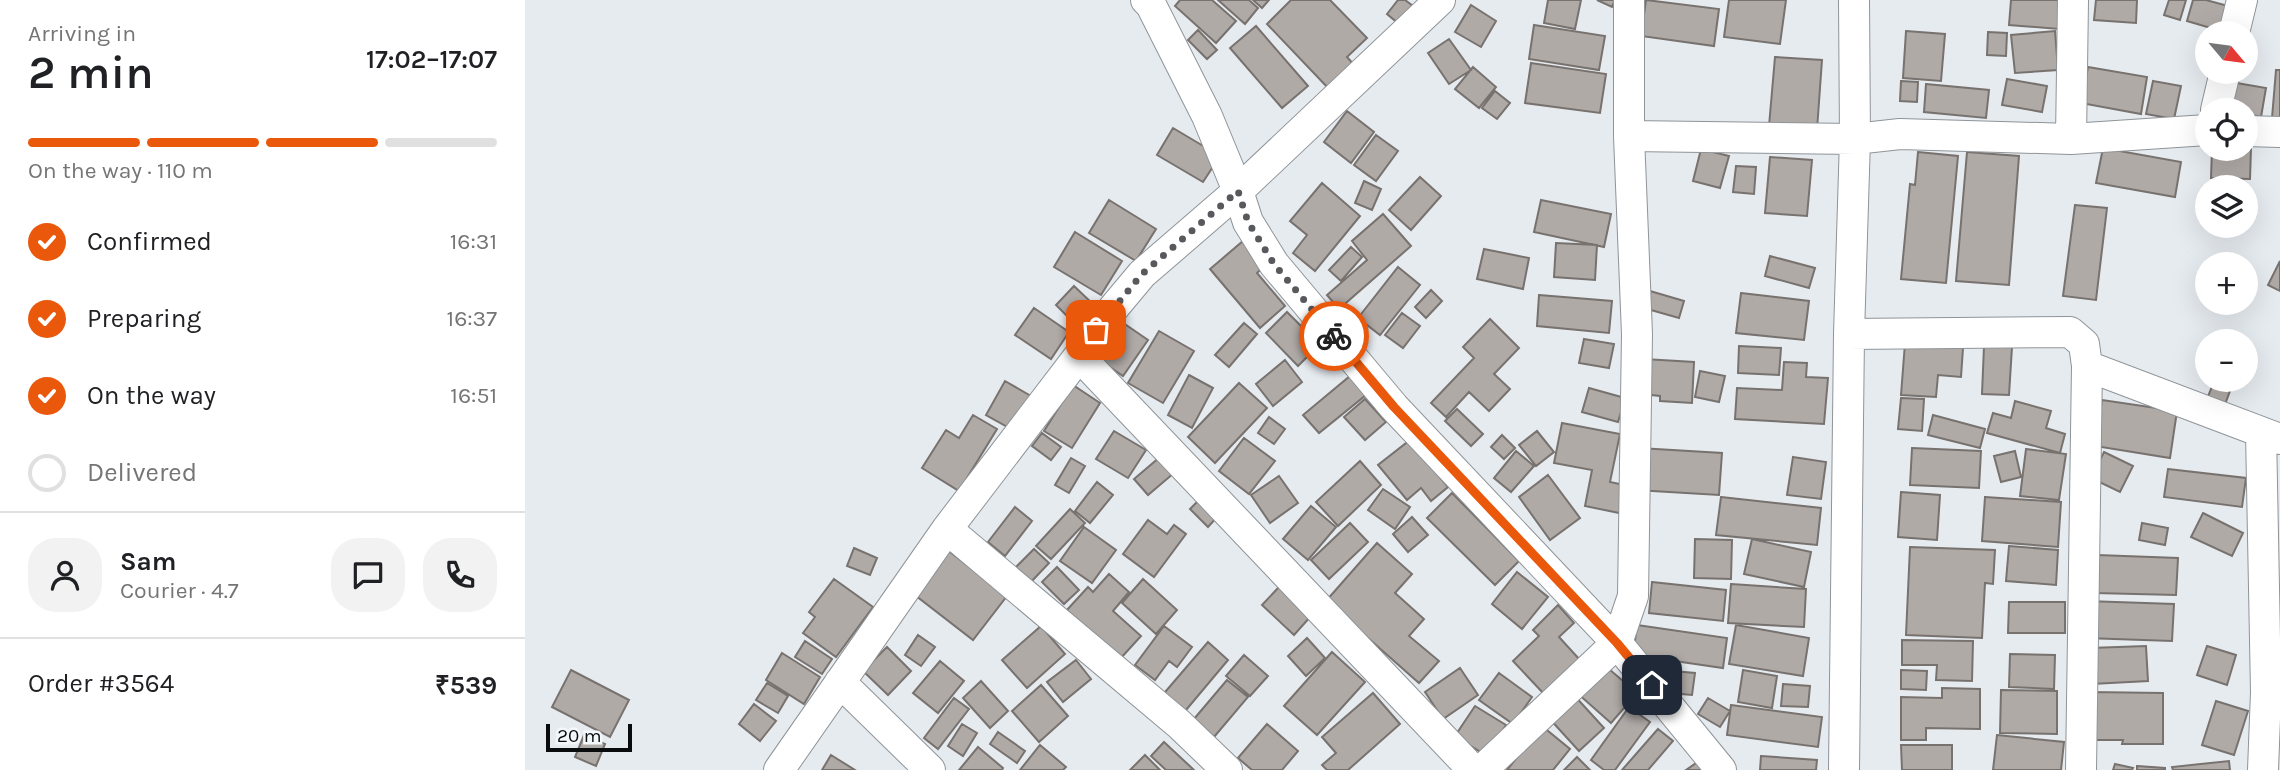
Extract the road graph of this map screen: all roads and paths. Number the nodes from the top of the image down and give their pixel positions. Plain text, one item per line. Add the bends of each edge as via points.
1 (1440, 0) edge
2 (1629, 0) edge
3 (1854, 0) edge
4 (2073, 0) edge
5 (2242, 0) edge
6 (1151, 2) edge
7 (2237, 21) edge
8 (2195, 131) edge
9 (2258, 131) edge
10 (2280, 132) edge
11 (1629, 136) junction
12 (1855, 139) junction
13 (2071, 139) junction
14 (1238, 191) junction
15 (1849, 334) junction
16 (2086, 355) junction
17 (1079, 356) junction
18 (2271, 435) edge
19 (947, 530) junction
20 (1617, 643) junction
21 (839, 682) junction
22 (779, 770) edge
23 (930, 770) edge
24 (1227, 770) edge
25 (1473, 770) edge
26 (1482, 770) edge
27 (1721, 770) edge
28 (1844, 770) edge
29 (2081, 770) edge
30 (2263, 770) edge

1 - 14 street
2 - 11 street
3 - 12 street
4 - 13 street
5 - 7 street
6 - 14 street
8 - 13 street
9 - 10 street
11 - 12 street
11 - 20 street via 1637,334 1633,596
12 - 13 street via 1900,134
12 - 15 street
14 - 17 street via 1142,274
14 - 20 street via 1248,222 1274,264 1308,305 1394,407
15 - 16 street via 2070,332
15 - 28 street
16 - 18 street
16 - 29 street
17 - 19 street
17 - 25 street
18 - 30 street
19 - 21 street
19 - 24 street via 1179,724
20 - 26 street
20 - 27 street
21 - 22 street
21 - 23 street

